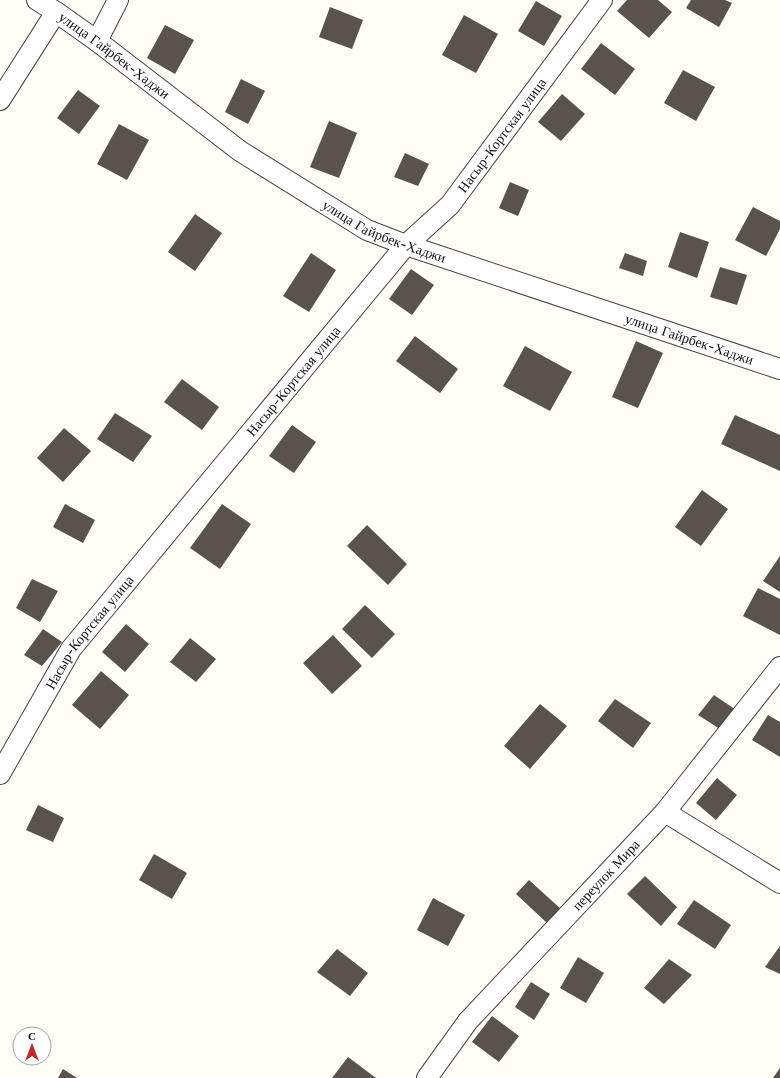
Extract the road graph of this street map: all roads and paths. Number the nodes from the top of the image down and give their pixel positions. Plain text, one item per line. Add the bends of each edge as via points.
1 (38, 0) edge
2 (118, 0) edge
3 (602, 0) edge
4 (56, 12) junction
5 (97, 41) junction
6 (0, 100) edge
7 (406, 244) junction
8 (780, 369) edge
9 (780, 667) edge
10 (0, 774) edge
11 (665, 812) junction
12 (780, 883) edge
13 (427, 1078) edge

1 - 4 street, улица Гайрбек-Хаджи
2 - 5 street
3 - 7 street, Насыр-Кортская улица via 450,205
4 - 5 street, улица Гайрбек-Хаджи
4 - 6 street
5 - 7 street, улица Гайрбек-Хаджи via 240,151 368,230
7 - 8 street, улица Гайрбек-Хаджи
7 - 10 street, Насыр-Кортская улица via 71,649
9 - 11 street, переулок Мира
11 - 12 street
11 - 13 street, переулок Мира via 468,1021

